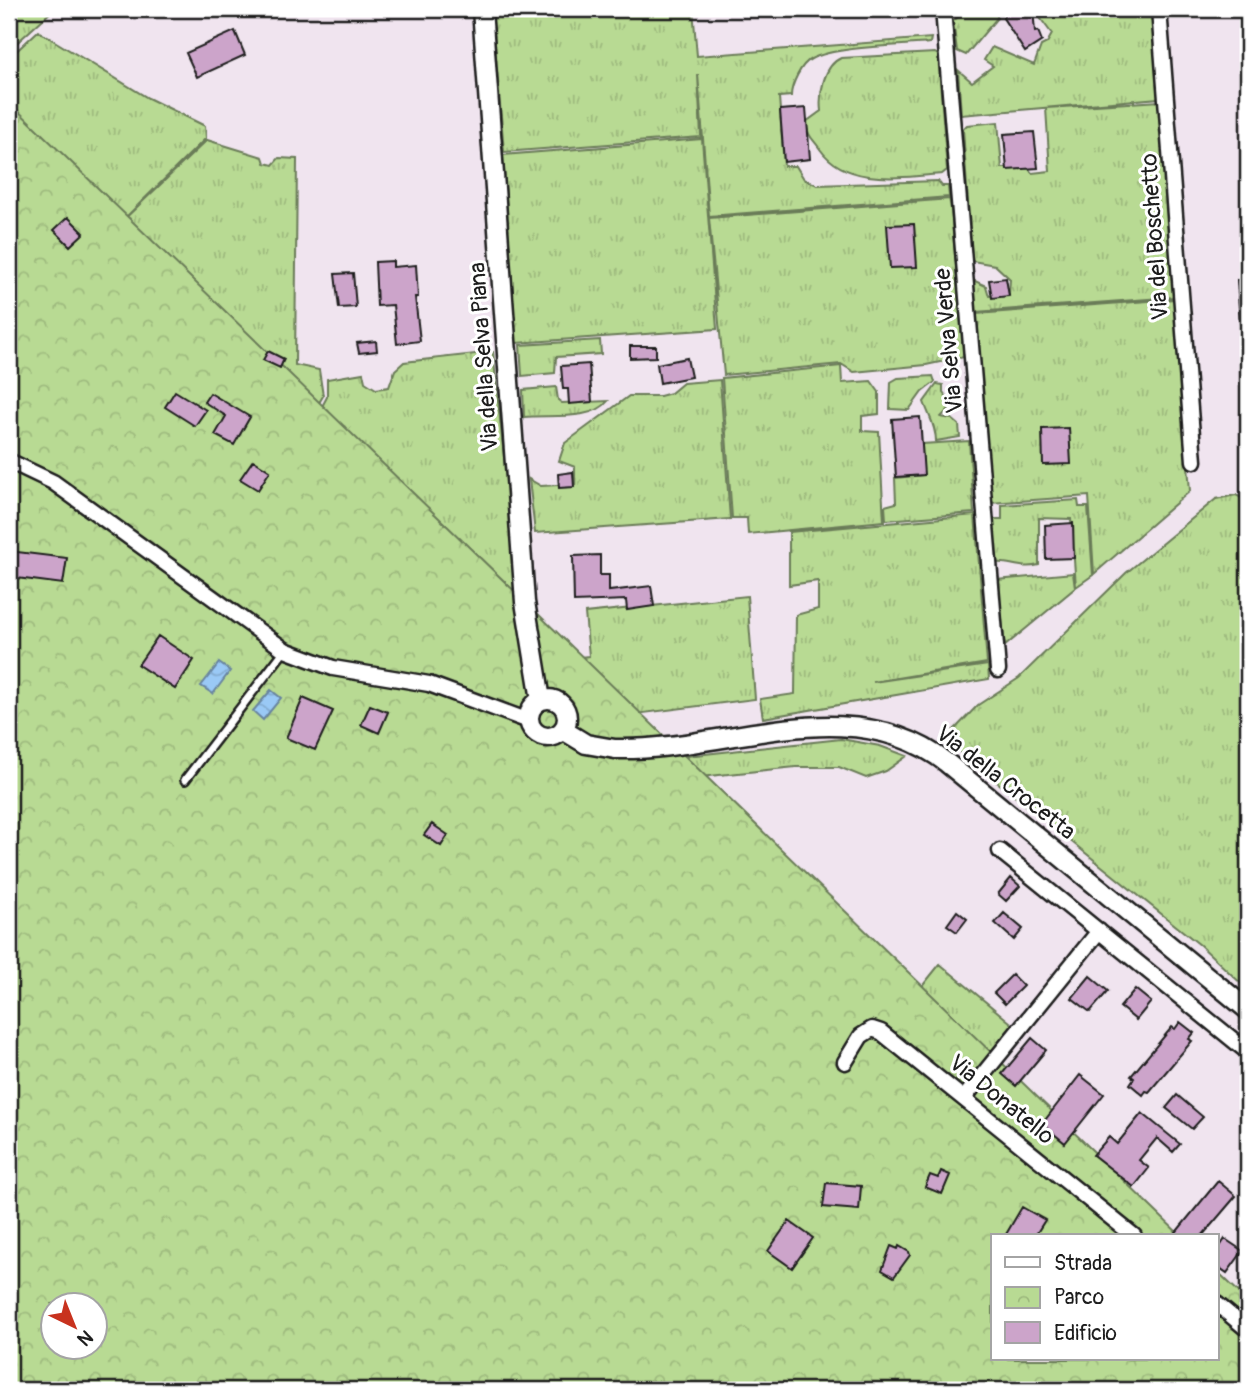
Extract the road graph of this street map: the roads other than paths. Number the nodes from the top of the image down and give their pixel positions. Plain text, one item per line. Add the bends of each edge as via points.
1 (482, 9) edge
2 (943, 9) edge
3 (1159, 9) edge
4 (9, 461) edge
5 (1194, 461) dead end
6 (285, 650) junction
7 (998, 670) dead end
8 (541, 700) junction
9 (529, 721) junction
10 (563, 730) junction
11 (186, 779) dead end
12 (1000, 852) dead end
13 (1099, 931) junction
14 (1248, 1010) edge
15 (1248, 1052) edge
16 (845, 1062) dead end
17 (964, 1098) junction
18 (1132, 1234) edge
19 (1218, 1305) edge
20 (1248, 1330) edge

1 - 8 street, Via della Selva Piana via 525,602
2 - 7 street, Via Selva Verde
3 - 5 street, Via del Boschetto
4 - 6 street via 53,482
6 - 9 street via 333,668 439,686
6 - 11 lane
8 - 9 street via 531,709
8 - 10 street via 554,700 564,707 567,719
9 - 10 street via 535,732 546,737
10 - 14 street, Via della Crocetta via 586,744 615,749 817,725 864,728 913,740
12 - 13 street
13 - 15 street
13 - 17 street
16 - 17 street, Via Donatello via 861,1036 877,1030
17 - 18 street, Via Donatello
19 - 20 street

